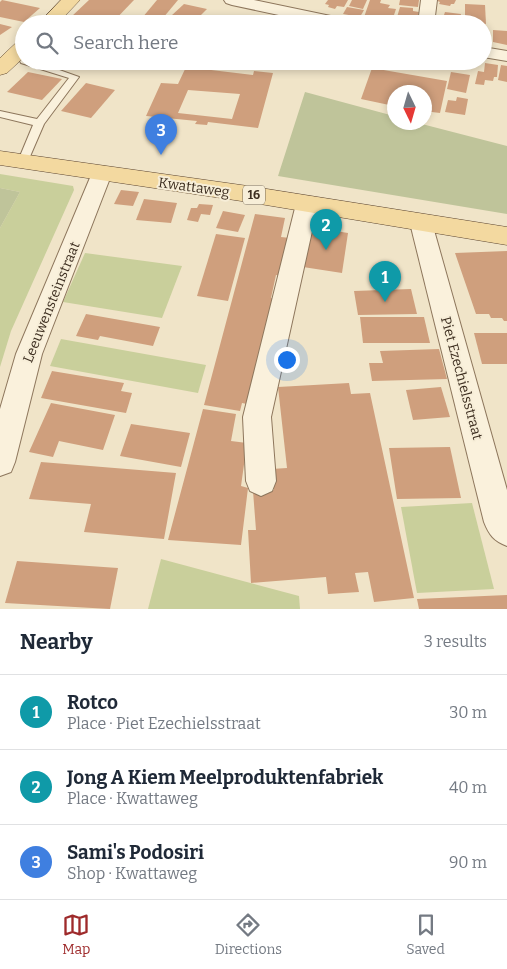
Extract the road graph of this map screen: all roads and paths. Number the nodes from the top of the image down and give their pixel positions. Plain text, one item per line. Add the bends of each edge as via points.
1 (71, 0) edge
2 (232, 0) edge
3 (428, 0) edge
4 (56, 15) edge
5 (303, 15) edge
6 (427, 15) edge
7 (492, 54) edge
8 (507, 56) edge
9 (52, 70) edge
10 (0, 114) edge
11 (39, 123) junction
12 (8, 159) edge
13 (102, 174) junction
14 (307, 204) junction
15 (421, 223) junction
16 (507, 236) edge
17 (0, 462) edge
18 (261, 481) dead end
19 (507, 530) edge

1 - 4 main road
2 - 5 street
3 - 6 street
7 - 8 street
9 - 11 lane via 75,77
10 - 11 lane
11 - 12 lane
12 - 13 main road, Kwattaweg / 16
13 - 14 main road, Kwattaweg / 16
13 - 17 street, Leeuwensteinstraat via 28,354
14 - 15 main road, Kwattaweg / 16
14 - 18 street via 257,417
15 - 16 main road, Kwattaweg / 16
15 - 19 street, Piet Ezechielsstraat via 500,522

